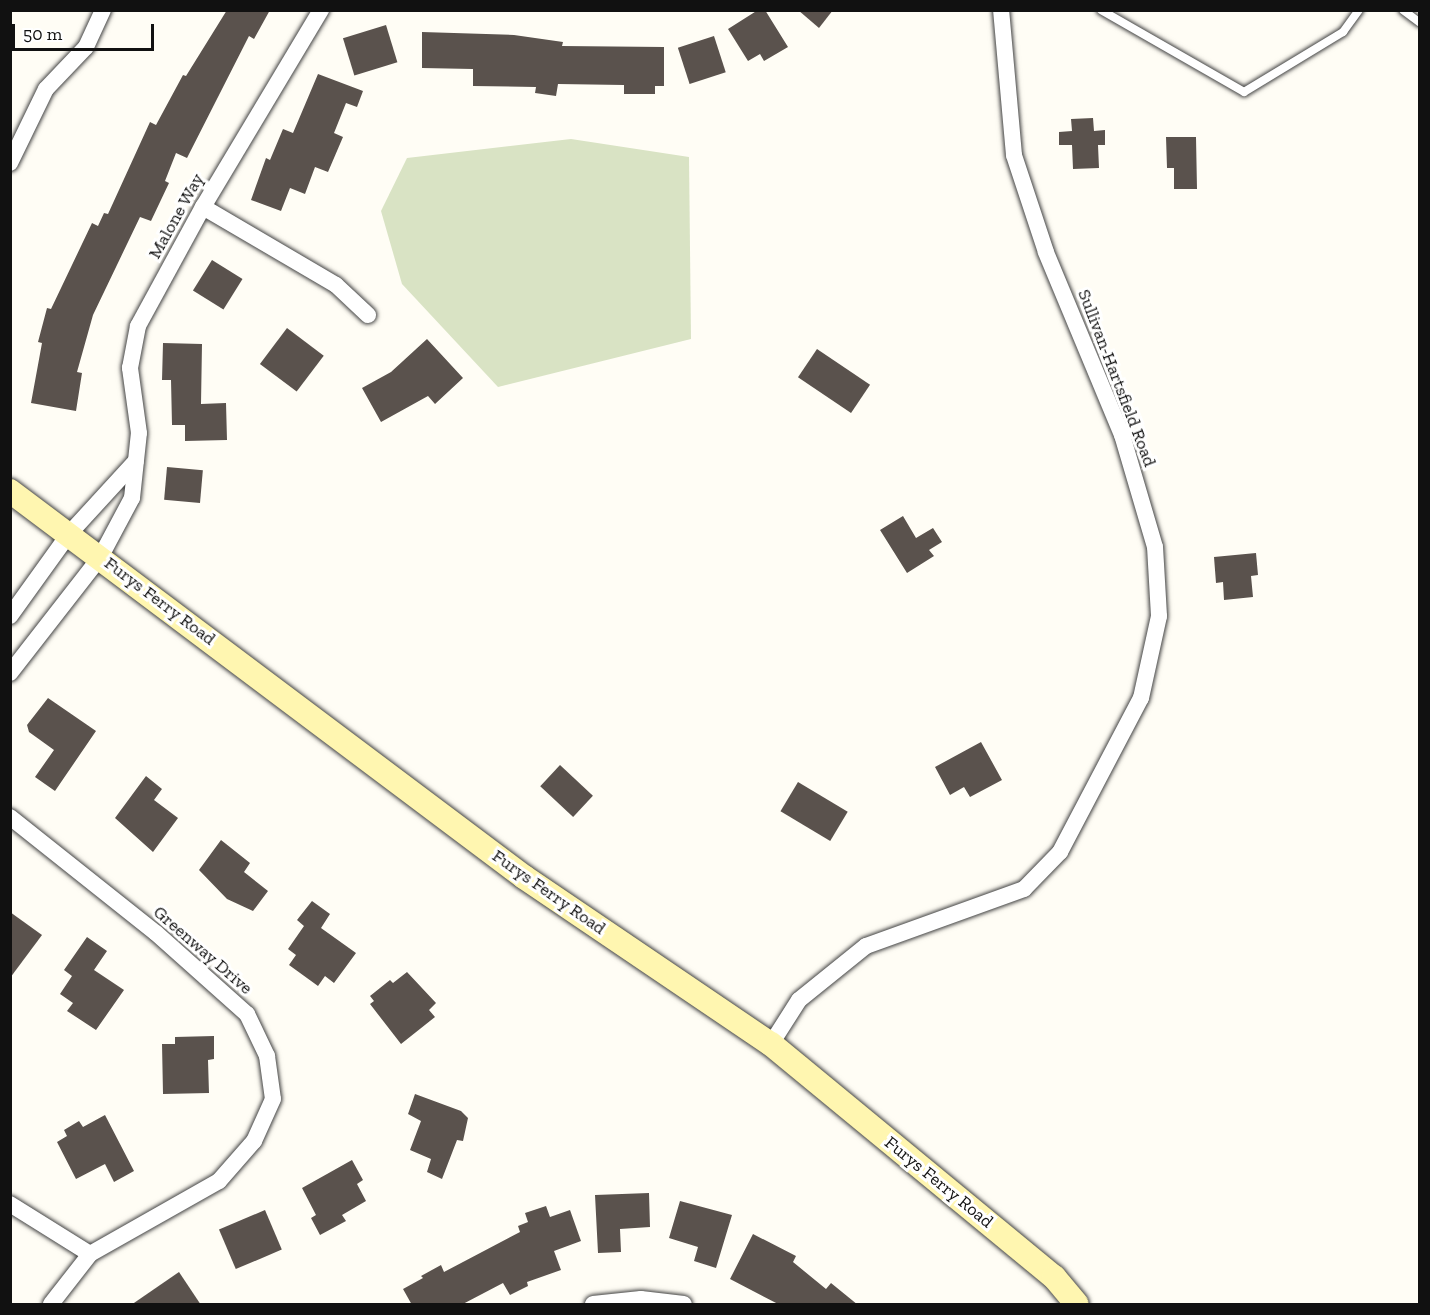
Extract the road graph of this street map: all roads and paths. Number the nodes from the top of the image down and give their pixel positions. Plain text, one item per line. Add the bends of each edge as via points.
1 (103, 10) edge
2 (321, 10) edge
3 (1001, 10) edge
4 (1101, 10) edge
5 (1359, 10) edge
6 (1403, 10) edge
7 (1419, 23) edge
8 (10, 163) edge
9 (203, 207) junction
10 (369, 315) dead end
11 (136, 461) junction
12 (10, 491) edge
13 (69, 534) junction
14 (101, 556) junction
15 (10, 616) edge
16 (10, 673) edge
17 (10, 817) edge
18 (771, 1044) junction
19 (10, 1204) edge
20 (90, 1254) junction
21 (51, 1305) edge
22 (593, 1305) edge
23 (684, 1305) edge
24 (1077, 1305) edge

1 - 8 street via 86,47 46,89
2 - 9 street, Malone Way
3 - 18 street, Sullivan-Hartsfield Road via 1014,155 1046,252 1122,435 1155,547 1159,616 1149,663 1141,698 1095,791 1060,852 1024,889 866,946 799,1000
4 - 5 lane via 1244,92 1343,32
6 - 7 lane
9 - 10 street via 336,285
9 - 11 street, Malone Way via 133,338 130,368 140,433
11 - 13 street
11 - 14 street, Malone Way via 132,498
12 - 13 main road, Furys Ferry Road
13 - 14 main road, Furys Ferry Road
13 - 15 street
14 - 16 street, Malone Way
14 - 18 main road, Furys Ferry Road via 524,877
17 - 20 street, Greenway Drive via 156,933 247,1014 267,1056 273,1099 254,1141 219,1181
18 - 24 main road, Furys Ferry Road via 1054,1276
19 - 20 street
20 - 21 street, Greenway Drive
22 - 23 street via 641,1299

